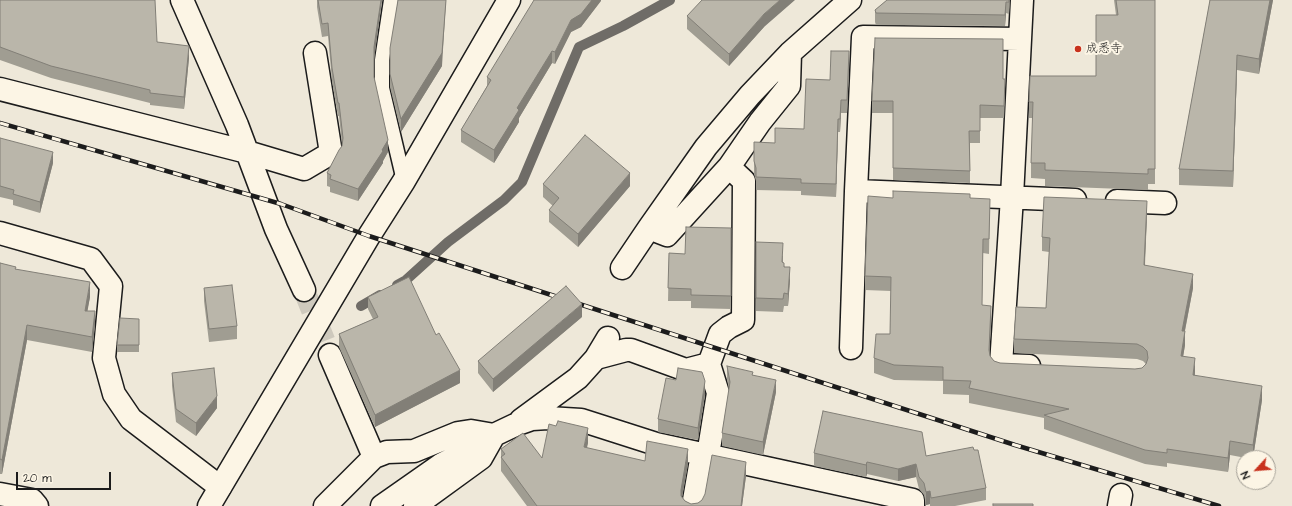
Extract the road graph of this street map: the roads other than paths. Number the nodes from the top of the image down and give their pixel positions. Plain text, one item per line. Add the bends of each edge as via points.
1 (182, 0) edge
2 (391, 0) edge
3 (509, 0) edge
4 (850, 0) edge
5 (1022, 0) edge
6 (1020, 39) junction
7 (315, 53) dead end
8 (790, 53) junction
9 (0, 89) edge
10 (247, 152) junction
11 (729, 167) junction
12 (404, 181) junction
13 (856, 191) junction
14 (1012, 198) junction
15 (1165, 203) dead end
16 (649, 228) junction
17 (0, 233) edge
18 (622, 268) dead end
19 (304, 290) tunnel mouth
20 (608, 338) dead end
21 (851, 348) dead end
22 (330, 355) tunnel mouth
23 (596, 358) junction
24 (709, 364) junction
25 (1049, 367) edge
26 (515, 425) junction
27 (494, 435) junction
28 (705, 454) junction
29 (374, 457) junction
30 (220, 487) junction
31 (0, 494) edge
32 (37, 506) edge
33 (209, 506) edge
34 (325, 506) edge
35 (382, 506) edge
36 (415, 506) edge
37 (693, 506) edge
38 (913, 506) edge

1 - 10 street
2 - 12 lane via 382,60 382,88
3 - 12 street
4 - 8 street
5 - 6 street
6 - 13 street via 863,37
6 - 14 street
7 - 10 street via 331,153 304,169
8 - 11 street via 789,86
8 - 16 street via 750,94 706,147
9 - 10 street
10 - 19 street via 276,229
11 - 16 street via 667,235
11 - 24 street via 744,181 743,320 720,334
12 - 30 street
13 - 14 street
13 - 21 street
14 - 15 street
14 - 25 street via 1001,365
16 - 18 street
17 - 30 street via 91,259 111,286 104,358 114,394 131,419
20 - 23 street
22 - 29 street
23 - 24 street via 631,350 686,370
23 - 26 street via 578,378
24 - 28 street via 718,392
26 - 27 street
26 - 28 street via 532,419 581,420 656,444
27 - 29 street via 471,431 458,433 414,451 388,452
27 - 35 street via 442,464
27 - 36 street via 481,458
28 - 37 street
28 - 38 street via 913,500
29 - 34 street
30 - 33 street
31 - 32 street via 32,500

